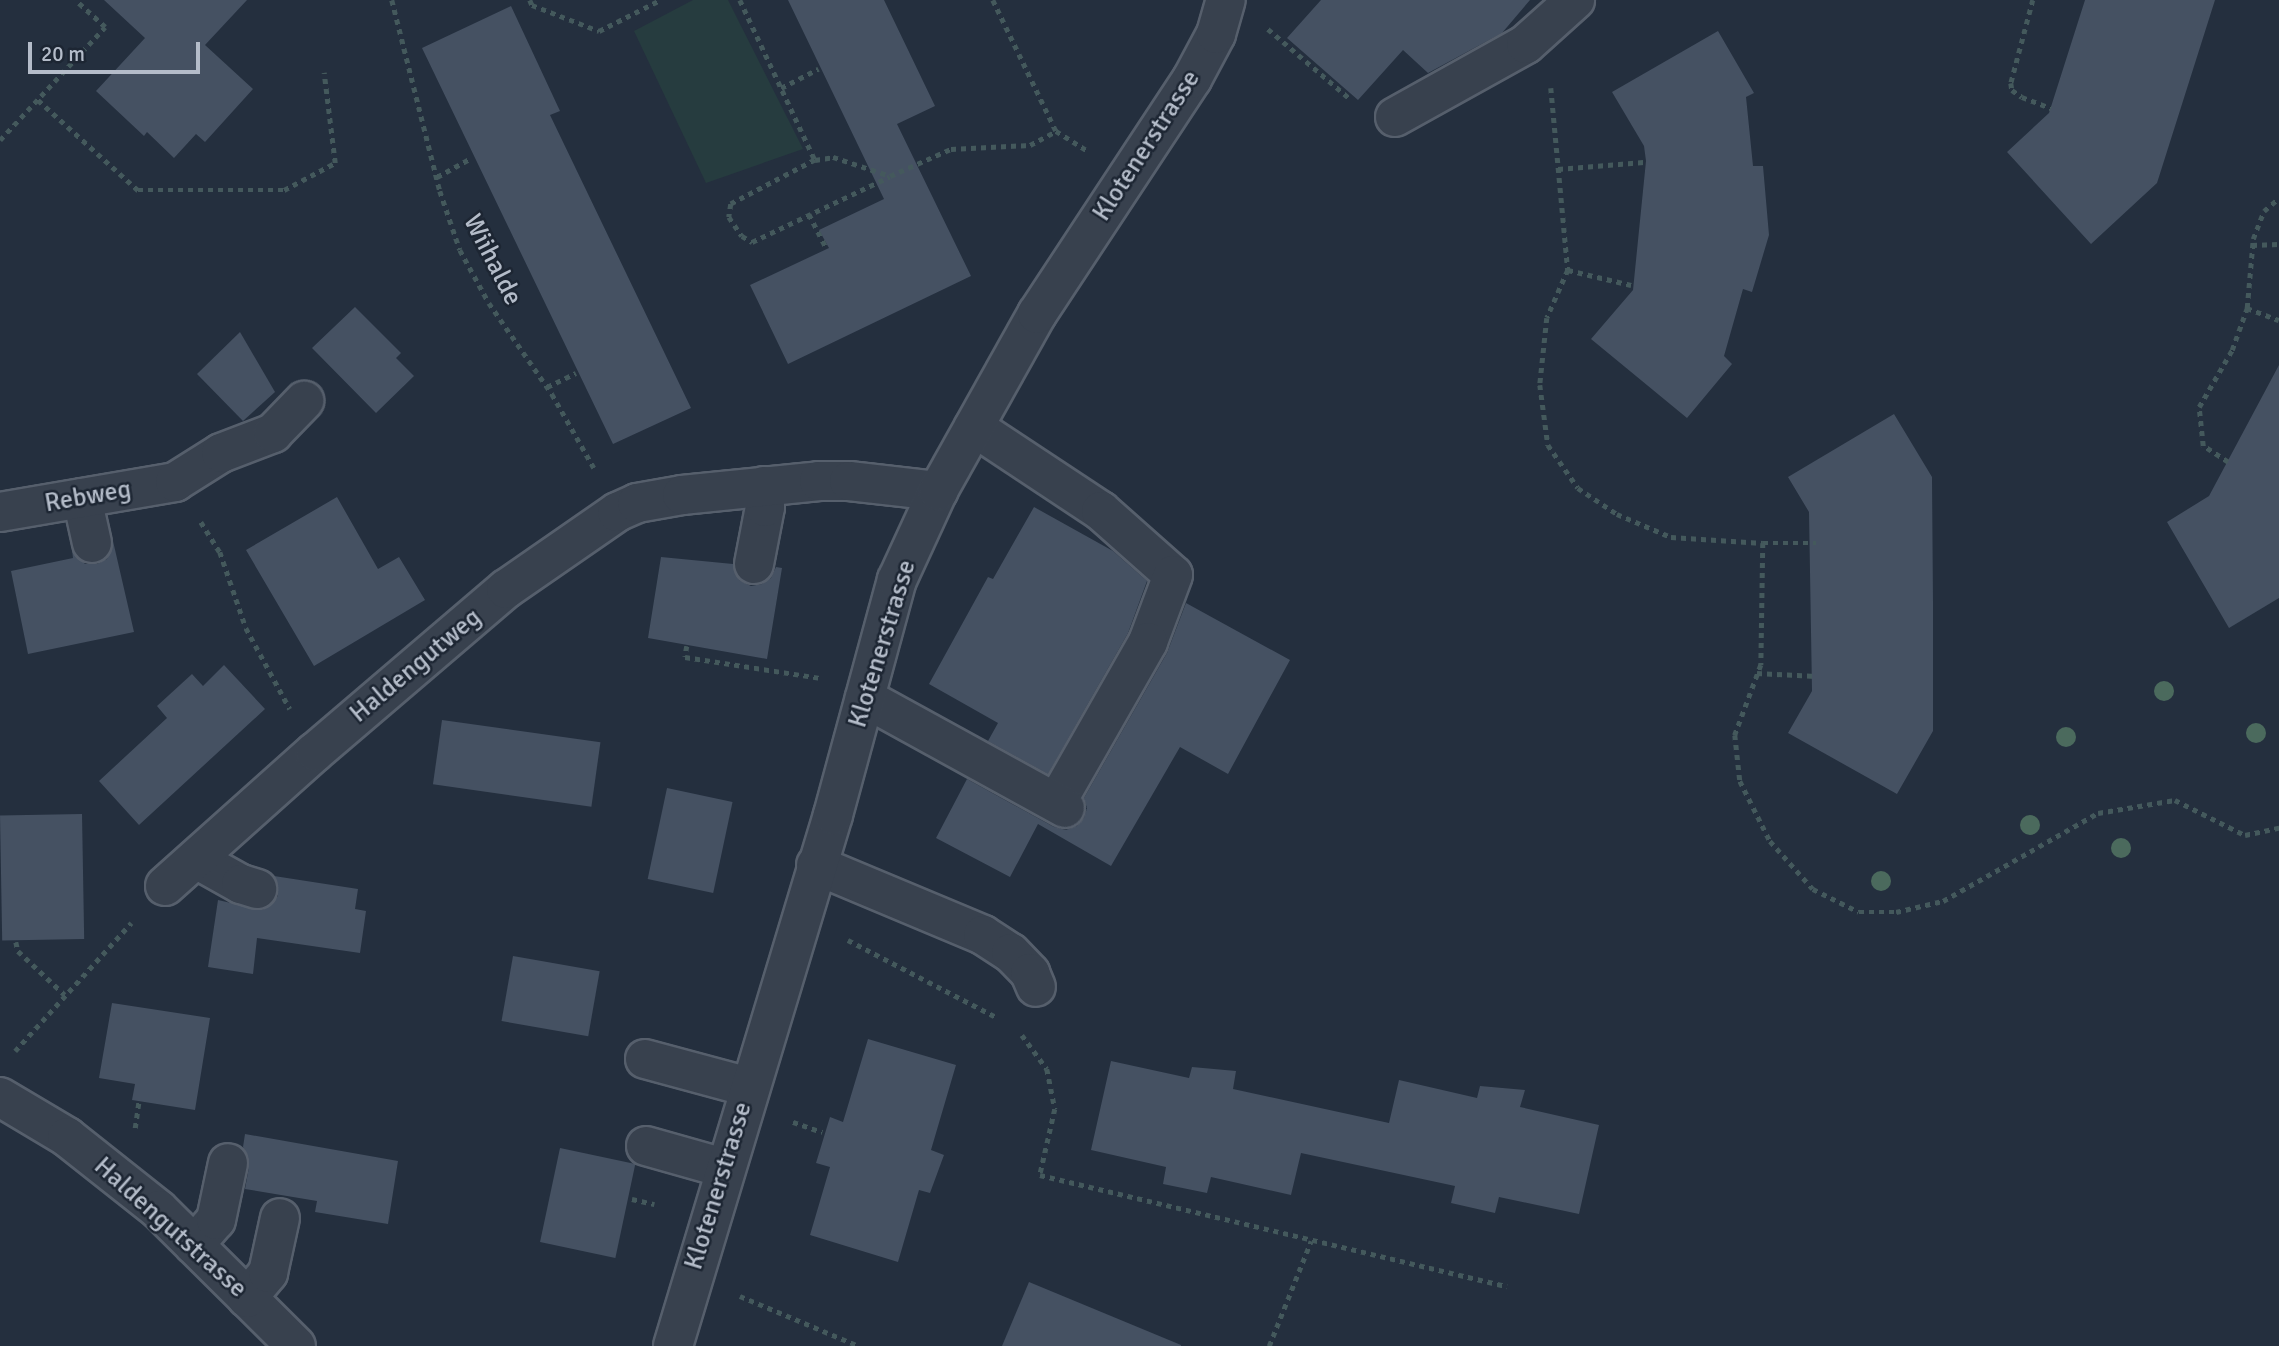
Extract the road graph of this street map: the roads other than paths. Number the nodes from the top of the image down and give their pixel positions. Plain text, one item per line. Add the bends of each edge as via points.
1 (1226, 0) edge
2 (1576, 0) edge
3 (1377, 112) road end
4 (304, 401) dead end
5 (974, 426) junction
6 (764, 486) junction
7 (938, 491) junction
8 (82, 498) junction
9 (0, 512) edge
10 (92, 543) dead end
11 (754, 564) dead end
12 (865, 698) junction
13 (196, 859) junction
14 (816, 865) junction
15 (165, 886) road end
16 (257, 889) dead end
17 (1036, 987) dead end
18 (645, 1059) dead end
19 (749, 1087) junction
20 (0, 1097) edge
21 (646, 1146) dead end
22 (228, 1163) dead end
23 (724, 1168) junction
24 (280, 1218) dead end
25 (194, 1245) junction
26 (247, 1298) junction
27 (278, 1339) edge
28 (673, 1346) edge

1 - 5 street, Klotenerstrasse via 1199,67 1037,314
2 - 3 street via 1526,44
4 - 8 street, Rebweg via 273,433 221,453 175,482
5 - 7 street, Klotenerstrasse
5 - 12 street via 1101,511 1172,575 1148,642 1061,805
6 - 7 street, Haldengutweg via 849,481
6 - 11 street via 765,507
6 - 13 street, Haldengutweg via 682,495 637,503 617,512 506,590
7 - 12 street, Klotenerstrasse via 897,580
8 - 9 street, Rebweg
8 - 10 street
12 - 14 street, Klotenerstrasse
13 - 15 street, Haldengutweg
13 - 16 street
14 - 17 street via 983,935 1011,954 1030,973
14 - 19 street, Klotenerstrasse
18 - 19 street
19 - 23 street, Klotenerstrasse
20 - 25 street, Haldengutstrasse via 112,1172
21 - 23 street
22 - 25 street via 216,1220
23 - 28 street, Klotenerstrasse
24 - 26 street via 268,1273
25 - 26 street, Haldengutstrasse
26 - 27 street, Haldengutstrasse

